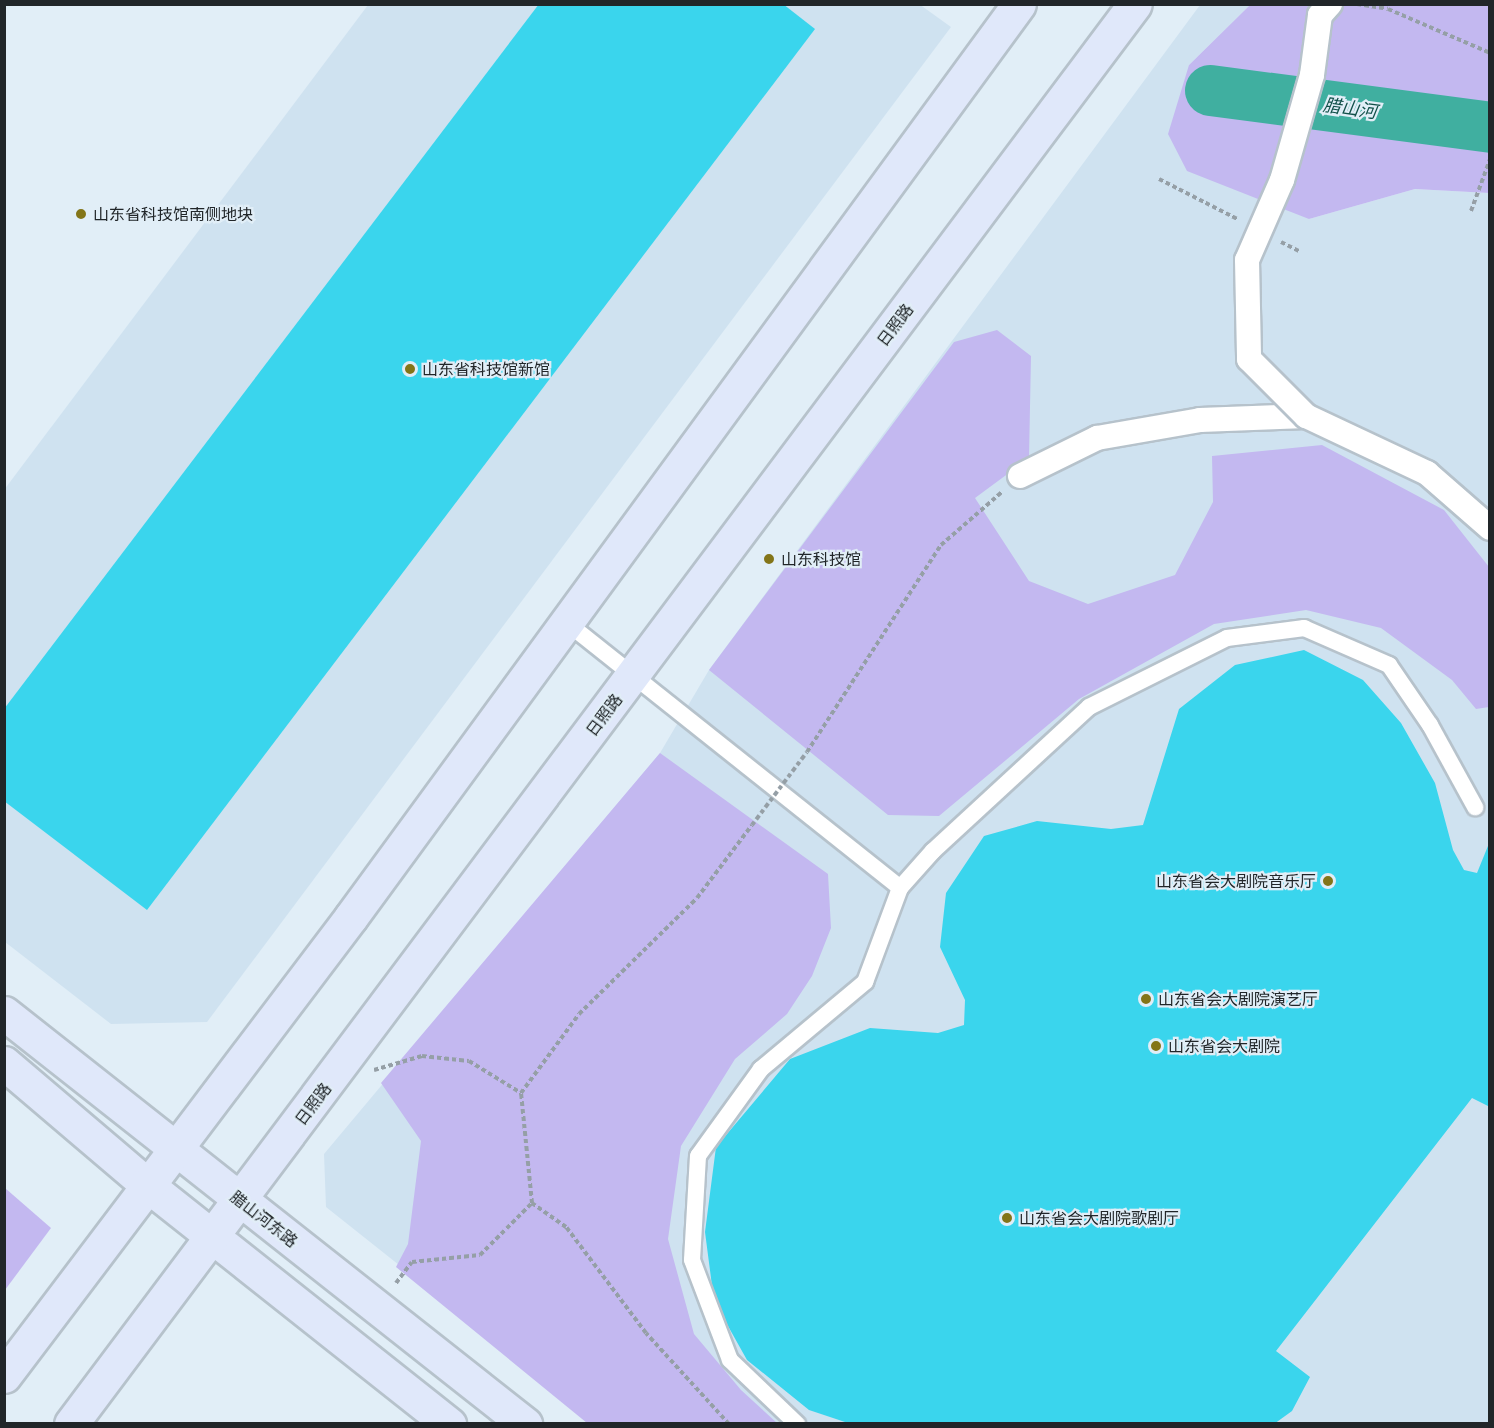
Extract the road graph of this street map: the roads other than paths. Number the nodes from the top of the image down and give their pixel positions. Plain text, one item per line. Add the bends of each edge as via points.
1 (1019, 4) edge
2 (1135, 4) edge
3 (1330, 4) edge
4 (1306, 416) junction
5 (1020, 476) road end
6 (1490, 528) edge
7 (566, 622) junction
8 (634, 674) junction
9 (1475, 807) dead end
10 (900, 888) junction
11 (4, 1012) edge
12 (4, 1063) edge
13 (176, 1150) junction
14 (146, 1184) junction
15 (240, 1201) junction
16 (211, 1233) junction
17 (4, 1376) edge
18 (71, 1424) edge
19 (449, 1424) edge
20 (525, 1424) edge
21 (797, 1424) edge

1 - 7 main road
2 - 8 main road, 日照路
3 - 4 street, bridge via 1320,15 1312,75 1282,180 1247,260 1249,359
4 - 5 street via 1200,420 1097,438
4 - 6 street, bridge via 1427,473
7 - 8 lane
7 - 13 main road
8 - 10 lane
8 - 15 main road, 日照路
9 - 10 lane via 1430,725 1389,665 1304,628 1227,638 1089,707 933,851
10 - 21 lane via 865,982 761,1069 698,1156 692,1260 730,1360
11 - 13 main road, 腊山河东路
12 - 14 main road
13 - 14 main road
13 - 15 main road, 腊山河东路
14 - 16 main road
14 - 17 main road
15 - 16 main road, 日照路
15 - 20 main road, 腊山河东路
16 - 18 main road, 日照路
16 - 19 main road

